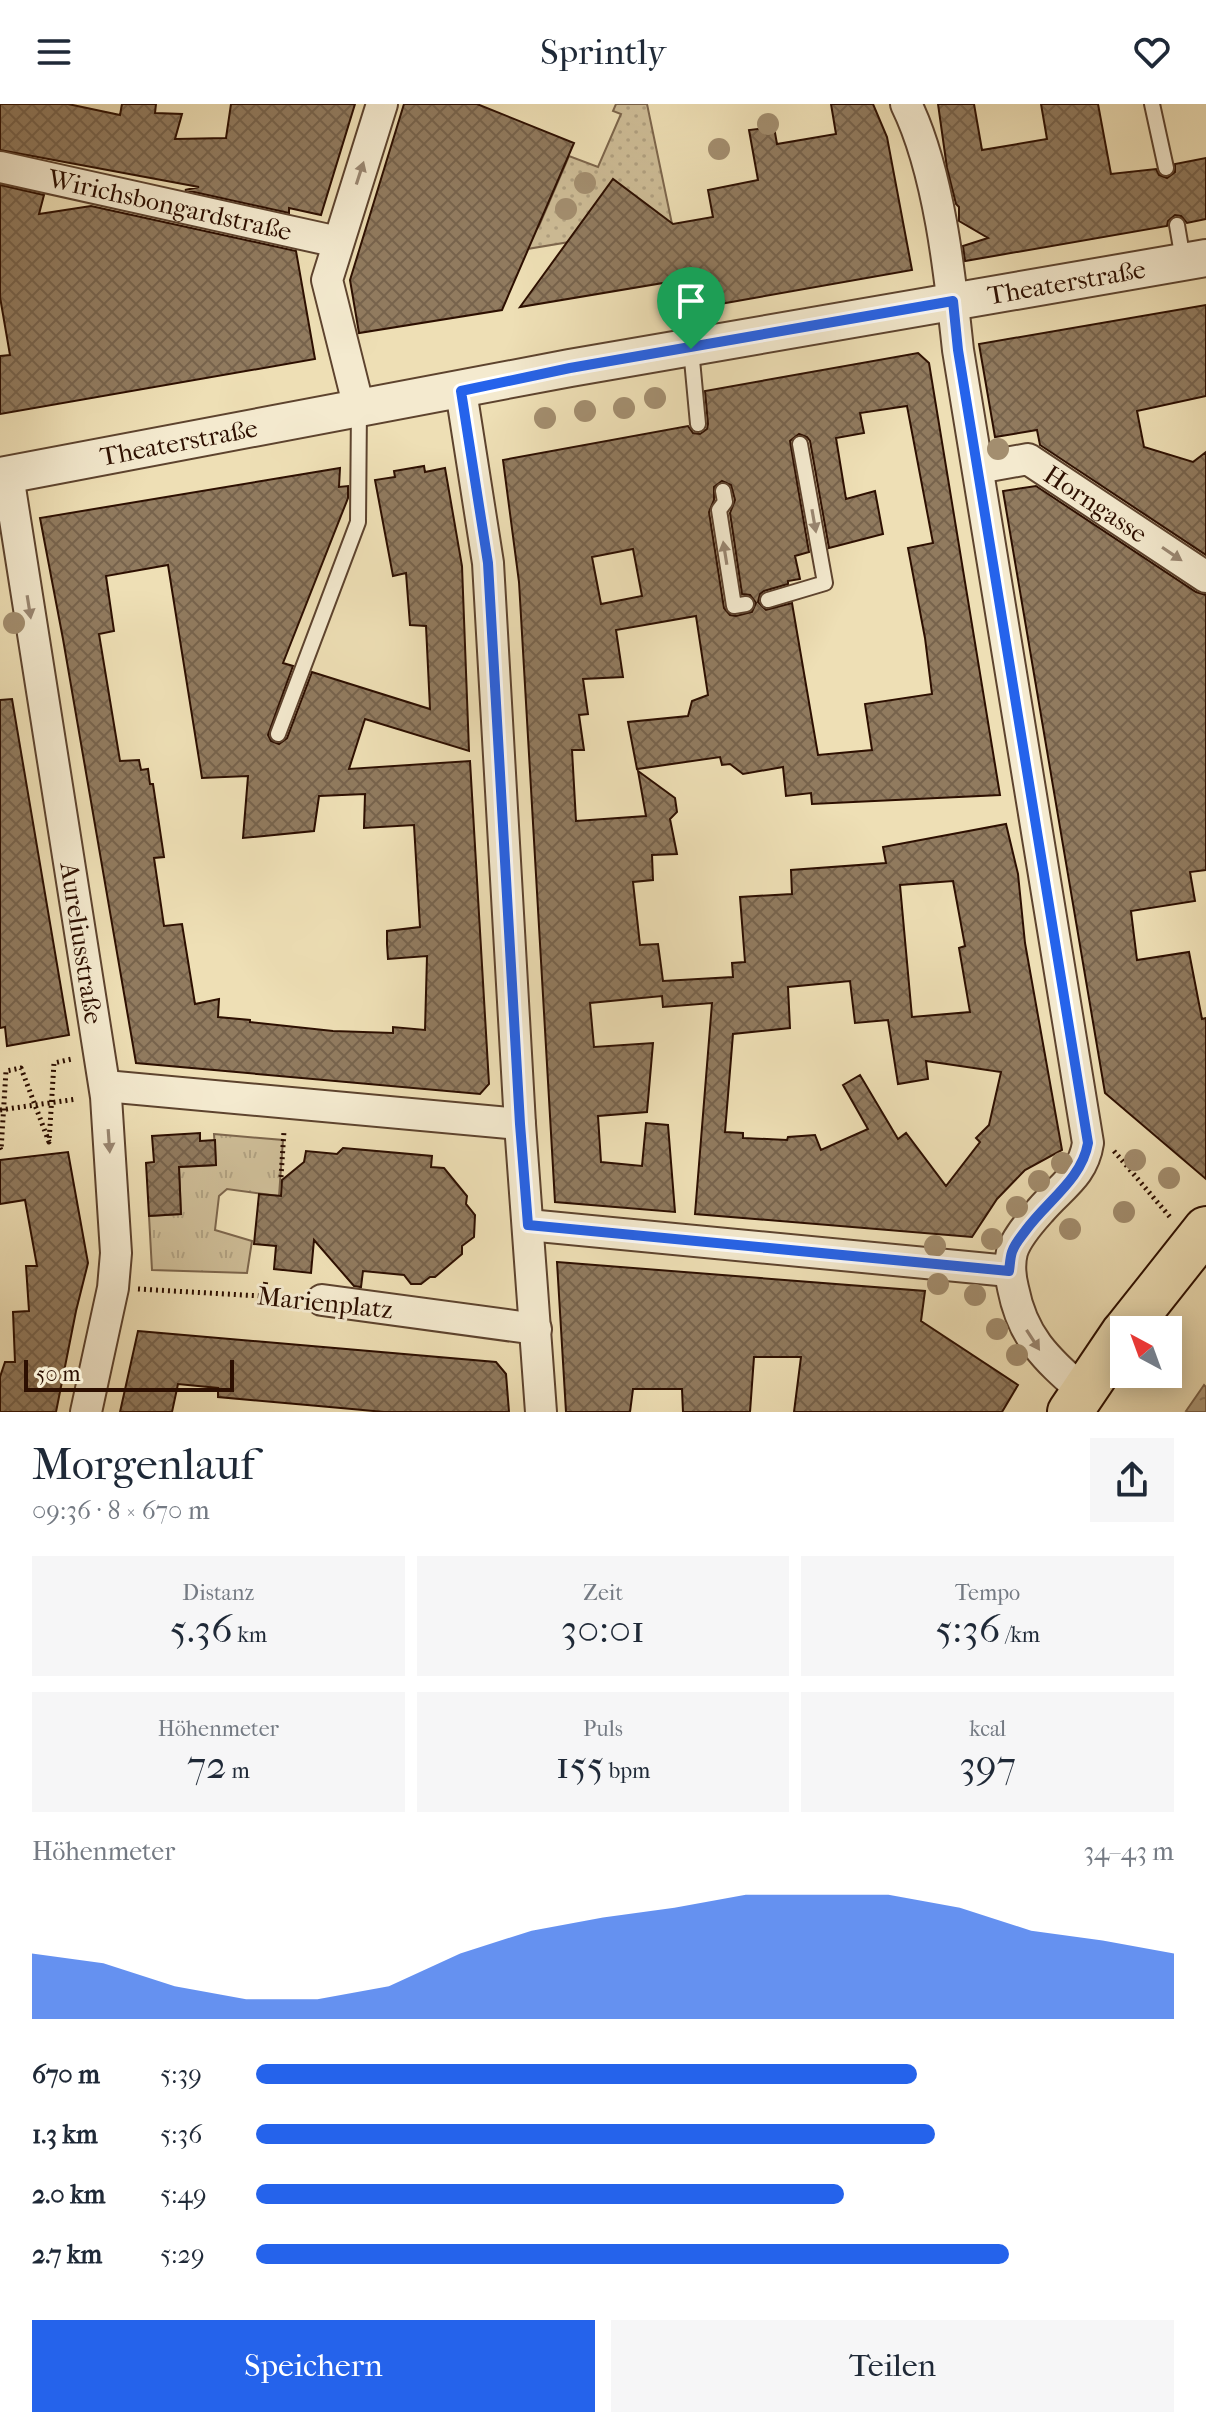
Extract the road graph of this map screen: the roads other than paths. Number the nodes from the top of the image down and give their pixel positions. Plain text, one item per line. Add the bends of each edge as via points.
1 (382, 104) edge
2 (906, 104) edge
3 (1152, 104) edge
4 (0, 167) edge
5 (1166, 168) dead end
6 (1177, 225) dead end
7 (338, 242) junction
8 (1195, 260) edge
9 (953, 301) junction
10 (691, 349) junction
11 (461, 391) junction
12 (359, 408) junction
13 (698, 424) dead end
14 (800, 444) dead end
15 (978, 468) junction
16 (4, 475) edge
17 (723, 491) dead end
18 (1206, 577) edge
19 (768, 600) dead end
20 (746, 604) dead end
21 (278, 734) dead end
22 (105, 1086) junction
23 (520, 1124) junction
24 (528, 1225) junction
25 (1199, 1237) edge
26 (1009, 1271) junction
27 (322, 1300) road end
28 (1137, 1316) edge
29 (536, 1329) junction
30 (1110, 1353) edge
31 (1077, 1402) edge
32 (86, 1412) edge
33 (541, 1412) edge

7 -> 1 street
2 - 9 street via 925,154
3 - 5 lane
4 - 7 street, Wirichsbongardstraße
6 - 8 lane
7 - 12 street via 327,280
8 - 9 street, Theaterstraße
9 - 10 street, Theaterstraße
9 - 15 street
10 - 11 street, Theaterstraße
10 - 13 lane
11 - 12 street, Theaterstraße
11 - 23 street via 488,563
12 - 16 street, Theaterstraße
12 - 21 lane via 358,522
14 -> 19 lane via 825,583
15 -> 18 street, Horngasse via 1028,459
15 - 26 street via 1088,1143 1074,1176 1038,1212 1012,1250
16 -> 22 street, Aureliusstraße
20 -> 17 lane via 734,606 719,510 725,502
22 - 23 street
22 -> 32 street, Aureliusstraße via 115,1220 113,1288
23 - 24 street
24 - 26 street
24 - 29 street
25 - 28 main road
26 -> 31 street via 1018,1315
27 - 29 street, Marienplatz
29 - 33 street
30 - 31 main road

